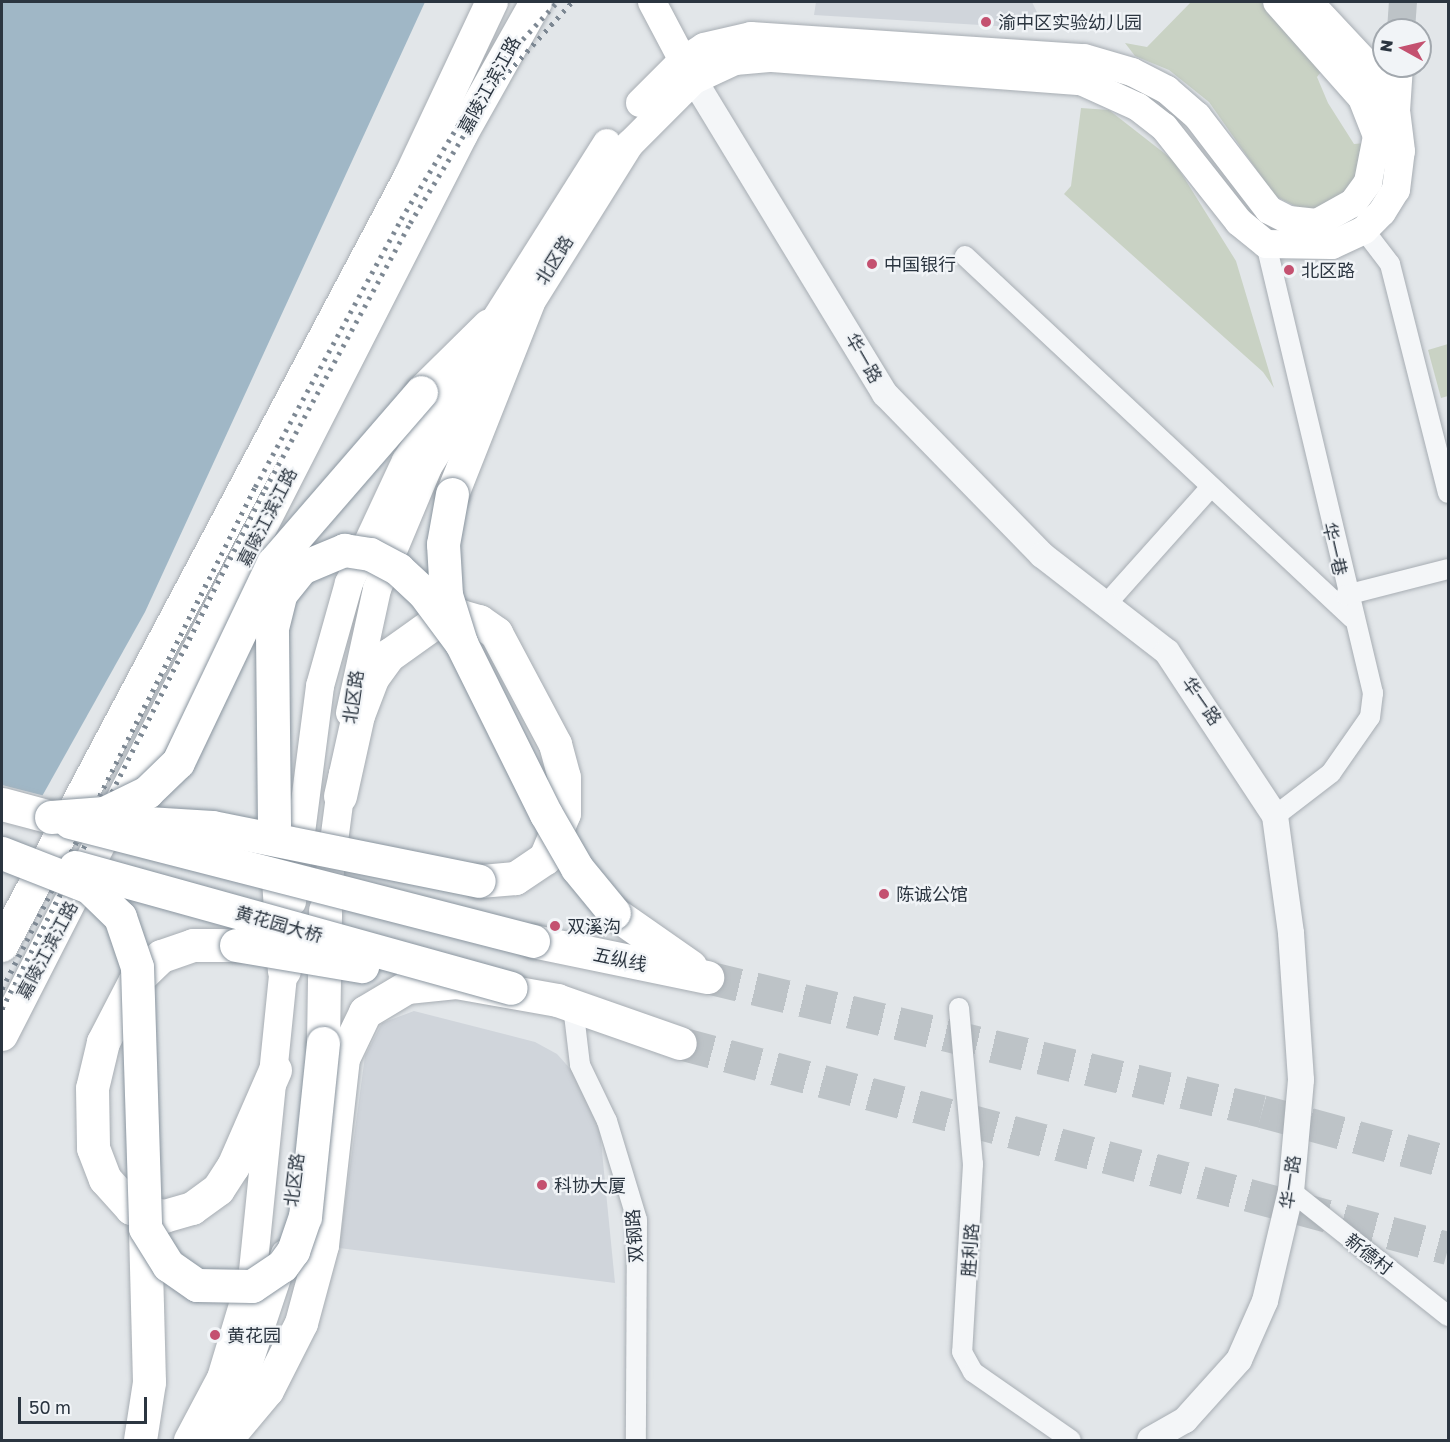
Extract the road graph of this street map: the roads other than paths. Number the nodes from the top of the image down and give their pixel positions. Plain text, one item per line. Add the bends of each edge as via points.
1 (492, 2) edge
2 (536, 2) edge
3 (652, 2) edge
4 (1277, 2) edge
5 (1309, 2) edge
6 (687, 71) junction
7 (1380, 80) edge
8 (1364, 230) junction
9 (1266, 244) junction
10 (964, 256) dead end
11 (528, 302) junction
12 (489, 325) junction
13 (1211, 487) junction
14 (1449, 493) edge
15 (365, 545) junction
16 (1449, 569) edge
17 (377, 589) junction
18 (1346, 595) junction
19 (1109, 601) junction
20 (1352, 618) junction
21 (461, 643) junction
22 (340, 796) junction
23 (2, 804) edge
24 (1275, 816) junction
25 (51, 817) junction
26 (2, 846) edge
27 (2, 854) edge
28 (325, 910) junction
29 (2, 946) edge
30 (284, 971) junction
31 (456, 982) junction
32 (510, 988) junction
33 (565, 1003) junction
34 (959, 1008) dead end
35 (2, 1035) edge
36 (680, 1044) tunnel mouth
37 (275, 1070) junction
38 (1291, 1191) junction
39 (145, 1228) junction
40 (1449, 1316) edge
41 (140, 1440) edge
42 (189, 1440) edge
43 (213, 1440) edge
44 (225, 1440) edge
45 (636, 1440) edge
46 (1071, 1440) edge
47 (1150, 1440) edge

1 - 29 main road, 嘉陵江滨江路 via 409,178
2 - 35 main road, 嘉陵江滨江路 via 462,134
3 - 6 main road
4 - 7 main road, 北区路
5 - 7 main road, 北区路
6 - 7 main road, 北区路 via 726,39 751,36 1084,58 1167,90 1197,116 1269,210 1288,220 1317,223 1353,203 1368,182 1377,136
6 - 9 main road, 北区路 via 772,58 1081,81 1138,107 1164,127 1239,222
6 - 11 main road, 北区路 via 630,144
6 - 12 main road, 北区路 via 613,133
6 - 19 street, 华一路 via 885,394 1042,555
7 - 8 main road via 1396,113 1401,151 1396,190
8 - 9 main road via 1332,245
8 - 14 street via 1390,264
9 - 18 street, 华一巷
10 - 13 street
11 - 17 main road, 北区路 via 428,467
11 - 21 highway, bridge via 452,494 443,544 446,595
12 - 15 main road, 北区路 via 406,461
12 - 25 highway, bridge via 421,392 273,563 178,762 147,792 104,813
13 - 19 street
13 - 20 street
15 - 17 main road via 380,533 390,536
15 - 30 main road, 北区路 via 326,651
16 - 18 street
17 - 22 main road, 北区路 via 352,691
18 - 20 street, 华一巷
19 - 24 street, 华一路 via 1167,652
20 - 24 street, 华一巷 via 1373,693 1370,717 1331,773
21 - 25 highway, 五纵线, bridge via 577,868 614,913 707,977 533,941
21 - 30 highway, bridge via 423,592 398,569 370,554 344,550 301,568 281,593 272,628 274,825
22 - 25 highway, bridge via 358,715 372,678 389,655 431,625 461,616 479,621 496,633 555,744 564,777 564,813 545,858 515,878 479,881 212,827
22 - 28 main road, 北区路
23 - 25 highway
24 - 38 street, 华一路 via 1291,933 1301,1080
26 - 32 highway, 黄花园大桥, bridge
27 - 39 highway, bridge via 89,887 113,908 131,942 137,967
28 - 39 highway, bridge via 323,1043 305,1217 282,1266 252,1286 197,1285 168,1265
28 - 43 main road, 北区路 via 284,1267 244,1377
30 - 37 main road, 北区路
31 - 32 highway, bridge
31 - 37 highway, bridge via 236,945 193,945 161,956 134,982 103,1042 92,1088 93,1148 105,1179 131,1208 164,1216 192,1208 218,1189 246,1144
31 - 44 highway via 406,987 365,1012 352,1032 343,1058 322,1245 310,1293 286,1358
32 - 33 highway, 黄花园大桥
33 - 36 highway
33 - 45 street, 双钢路 via 580,1065 607,1121 637,1220
34 - 46 street, 胜利路 via 973,1164 962,1352 973,1372
37 - 42 main road, 北区路 via 253,1271 220,1377
38 - 40 street, 新德村
38 - 47 street, 华一路 via 1265,1301 1239,1360 1185,1420
39 - 41 highway via 149,1382

